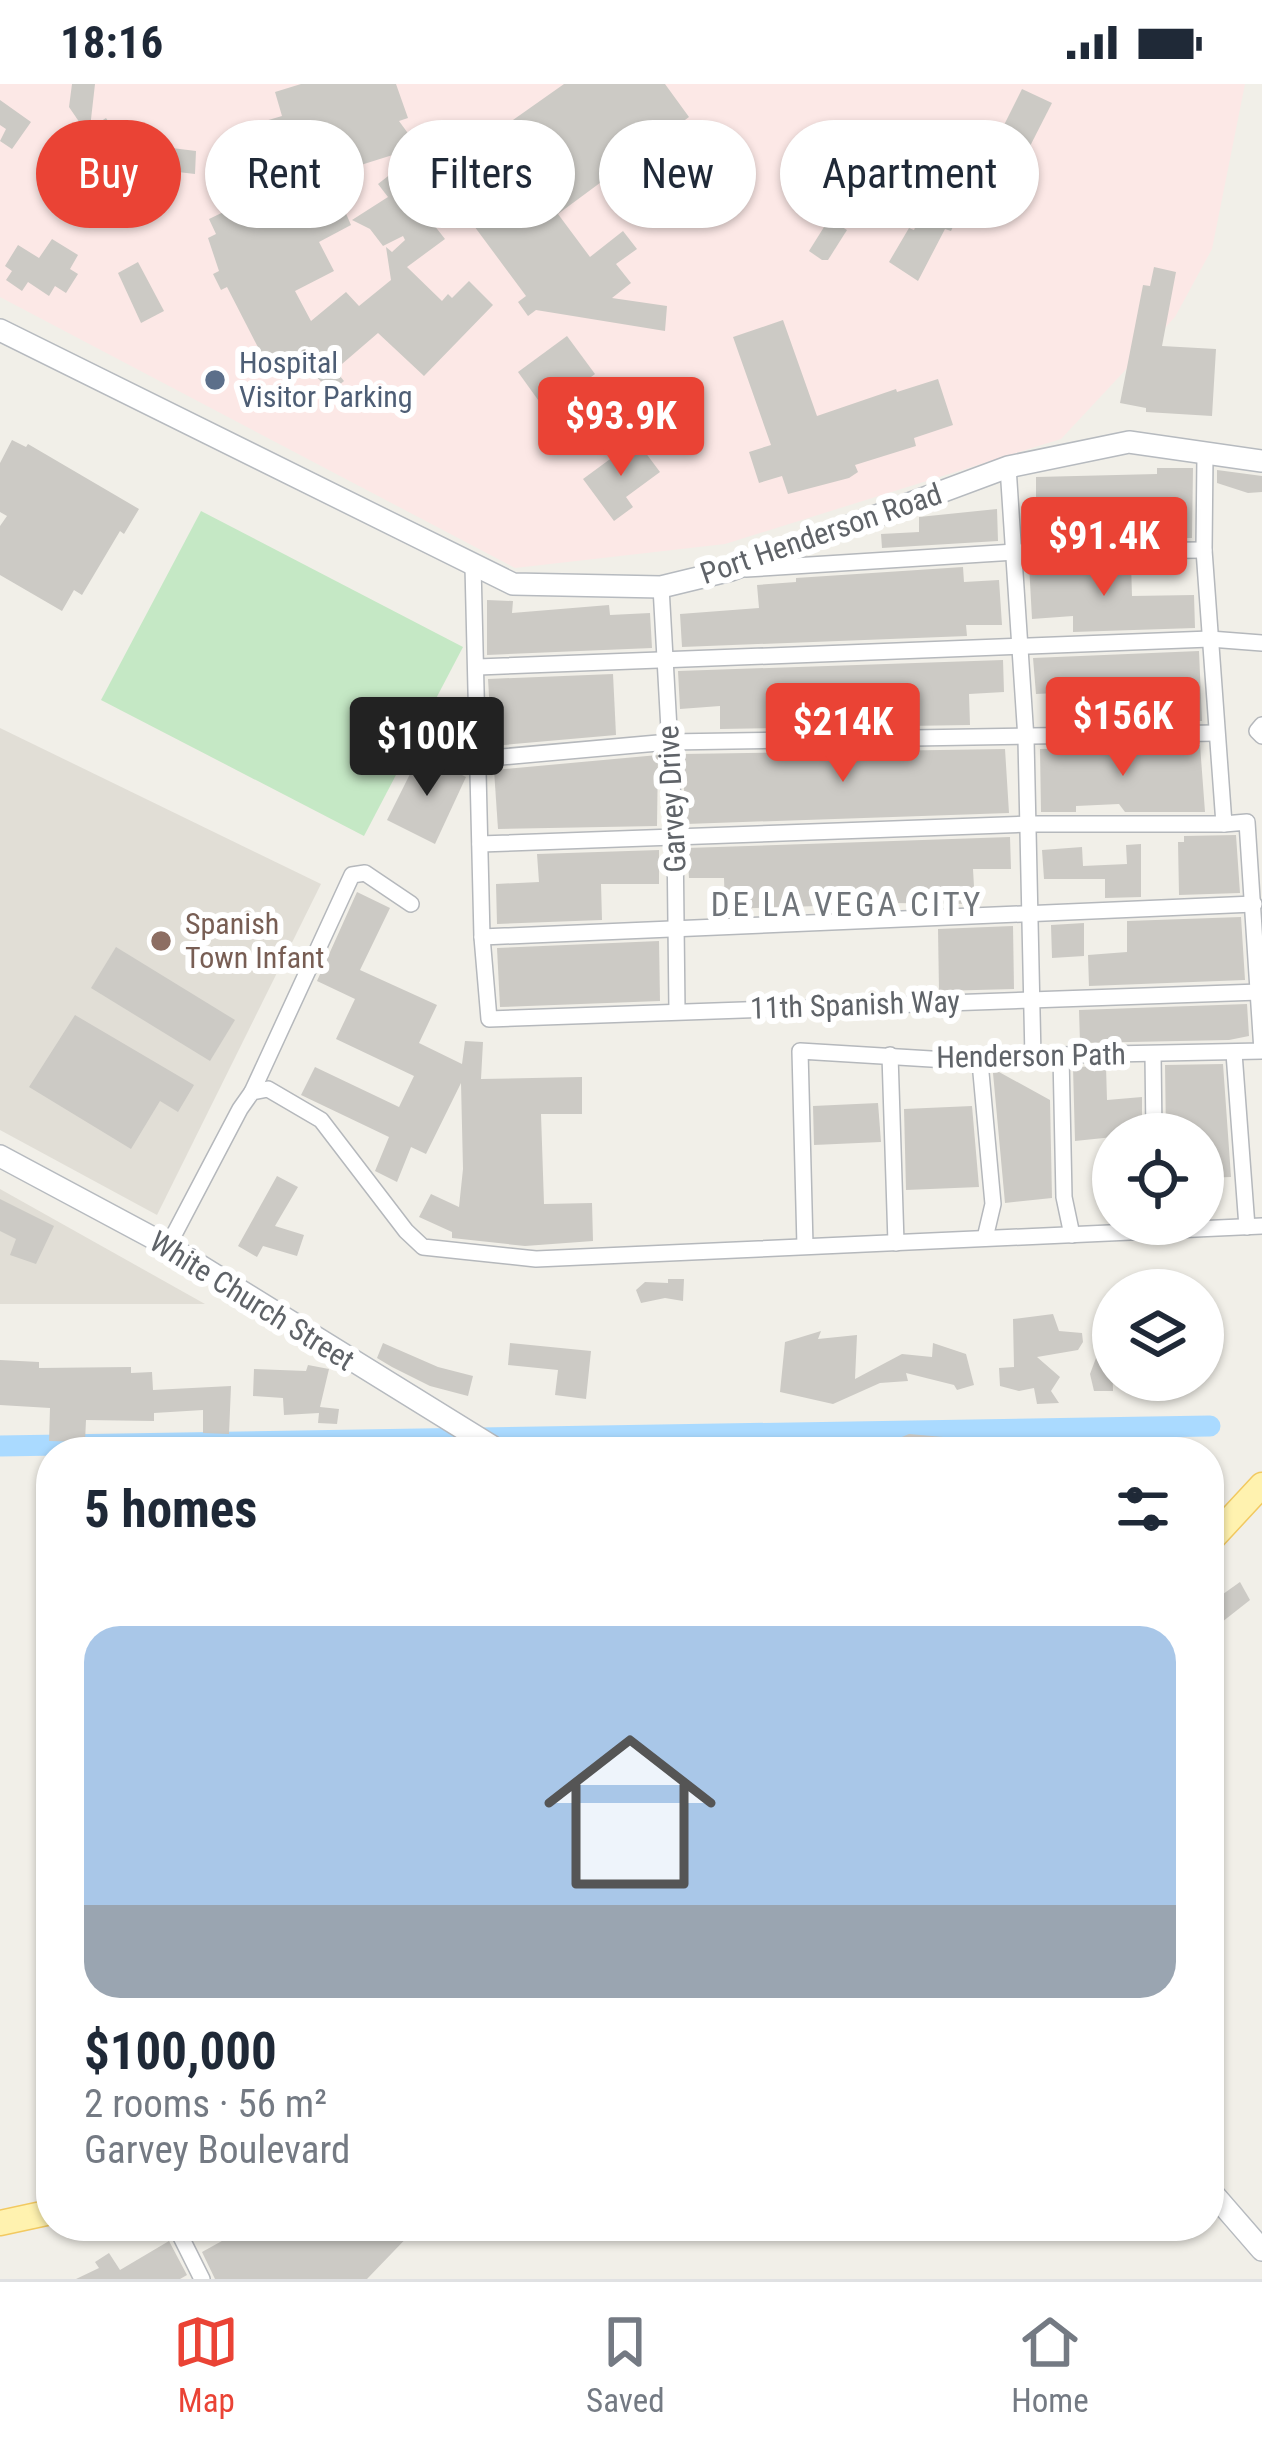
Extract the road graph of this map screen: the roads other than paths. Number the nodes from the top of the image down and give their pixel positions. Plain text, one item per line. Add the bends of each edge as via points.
1 (0, 330) edge
2 (1205, 456) junction
3 (1262, 461) edge
4 (1008, 467) junction
5 (1204, 550) junction
6 (1015, 552) junction
7 (473, 566) junction
8 (731, 570) junction
9 (661, 587) junction
10 (1210, 638) junction
11 (1262, 643) edge
12 (1019, 647) junction
13 (667, 660) junction
14 (478, 667) junction
15 (1216, 733) junction
16 (1026, 739) junction
17 (669, 742) junction
18 (479, 759) junction
19 (1029, 824) junction
20 (1225, 824) junction
21 (675, 836) junction
22 (480, 844) junction
23 (1257, 860) edge
24 (411, 904) dead end
25 (1254, 904) junction
26 (1032, 911) junction
27 (677, 928) junction
28 (482, 937) junction
29 (1259, 992) junction
30 (1032, 998) junction
31 (677, 1011) junction
32 (1262, 1052) edge
33 (1234, 1053) junction
34 (1061, 1054) junction
35 (890, 1055) junction
36 (1154, 1055) junction
37 (1033, 1058) junction
38 (980, 1062) junction
39 (252, 1093) junction
40 (1154, 1113) edge
41 (0, 1156) edge
42 (1224, 1227) edge
43 (1255, 1227) edge
44 (1092, 1233) edge
45 (1072, 1235) junction
46 (985, 1238) junction
47 (896, 1243) junction
48 (168, 1246) junction
49 (805, 1246) junction
50 (477, 1437) edge
51 (1262, 1485) edge
52 (1224, 1526) edge
53 (1224, 2206) edge
54 (36, 2215) edge
55 (0, 2223) edge
56 (183, 2241) edge
57 (1262, 2250) edge
58 (200, 2278) edge

1 - 7 street, Port Henderson Road
2 - 3 street, Port Henderson Road
2 - 4 street, Port Henderson Road via 1129,442
2 - 5 street
4 - 6 street
4 - 8 street, Port Henderson Road
5 - 6 street
5 - 10 street
6 - 8 street
6 - 12 street
7 - 9 street, Port Henderson Road via 513,584
7 - 14 street
8 - 9 street, Port Henderson Road
9 - 13 street, Garvey Drive
10 - 11 street
10 - 12 street
10 - 15 street
12 - 13 street
12 - 16 street
13 - 14 street
13 - 17 street, Garvey Drive
14 - 18 street
15 - 16 street
15 - 20 street
16 - 17 street
16 - 19 street
17 - 18 street
17 - 21 street, Garvey Drive
18 - 22 street
19 - 20 street
19 - 21 street
19 - 26 street
20 - 23 street via 1247,822
21 - 22 street
21 - 27 street, Garvey Drive
22 - 28 street
23 - 25 street
24 - 39 street via 365,873 352,875
25 - 26 street
25 - 29 street
26 - 27 street
26 - 30 street
27 - 28 street
27 - 31 street, Garvey Drive
28 - 31 street, 11th Spanish Way via 489,1019
29 - 30 street, 11th Spanish Way
29 - 32 street
30 - 31 street, 11th Spanish Way
30 - 37 street
32 - 33 street, Henderson Path
33 - 36 street, Henderson Path
33 - 43 street
34 - 36 street, Henderson Path
34 - 37 street, Henderson Path
34 - 45 street
35 - 38 street, Henderson Path
35 - 47 street
35 - 49 street, Henderson Path via 800,1051
36 - 40 street
37 - 38 street, Henderson Path
38 - 46 street via 993,1204
39 - 48 street
39 - 49 street via 268,1089 322,1120 423,1246 536,1259
41 - 48 street, White Church Street
42 - 43 street
44 - 45 street
45 - 46 street
46 - 47 street
47 - 49 street
48 - 50 street, White Church Street
51 - 52 main road
53 - 57 street
54 - 55 main road
56 - 58 street

